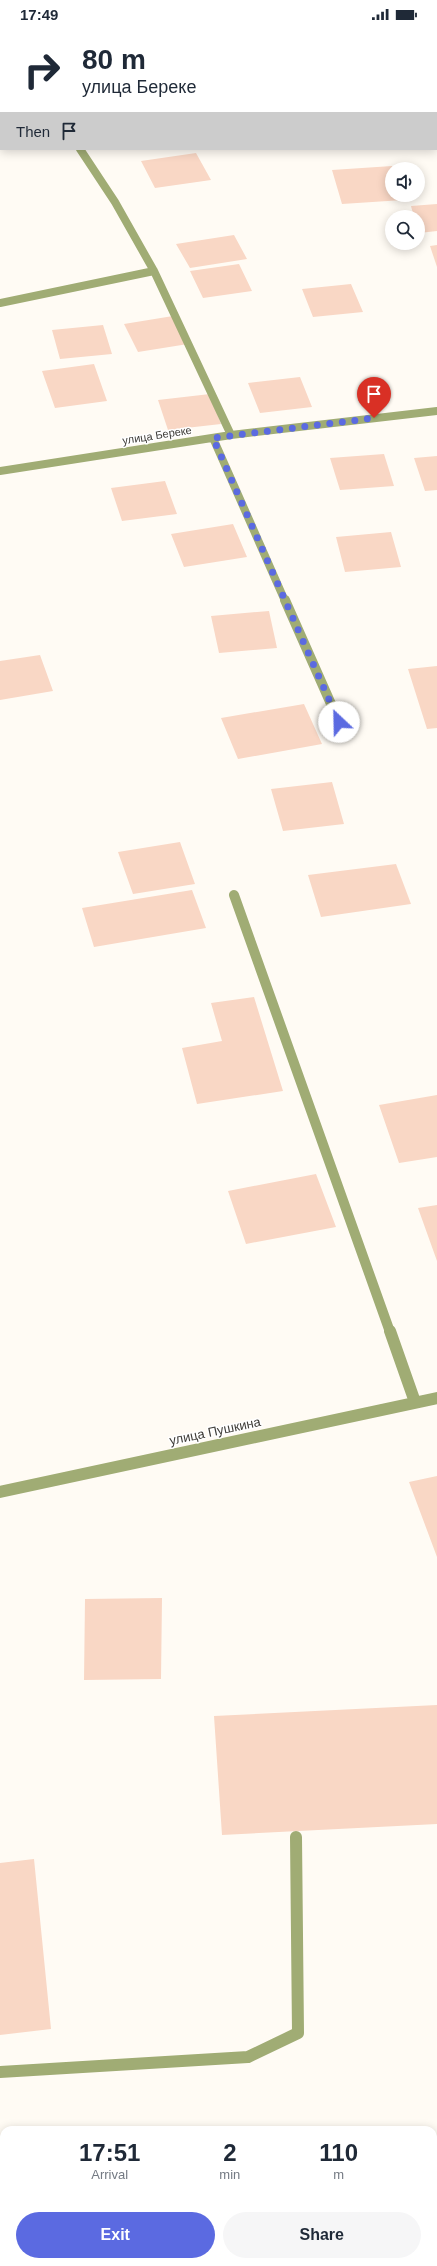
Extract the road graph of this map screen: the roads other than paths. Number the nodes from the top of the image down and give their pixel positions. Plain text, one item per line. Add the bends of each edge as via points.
1 (81, 150) edge
2 (154, 271) junction
3 (0, 303) edge
4 (437, 411) edge
5 (231, 435) junction
6 (213, 438) junction
7 (0, 471) edge
8 (339, 722) dead end
9 (234, 895) dead end
10 (437, 1398) edge
11 (415, 1402) junction
12 (0, 1492) edge
13 (296, 1837) dead end
14 (0, 2072) edge

1 - 2 street via 115,202
2 - 3 street
2 - 5 street
4 - 5 street, улица Береке
5 - 6 street, улица Береке
6 - 7 street, улица Береке
6 - 8 street
9 - 11 street
10 - 11 street, улица Пушкина
11 - 12 street, улица Пушкина
13 - 14 street via 298,2033 248,2058

